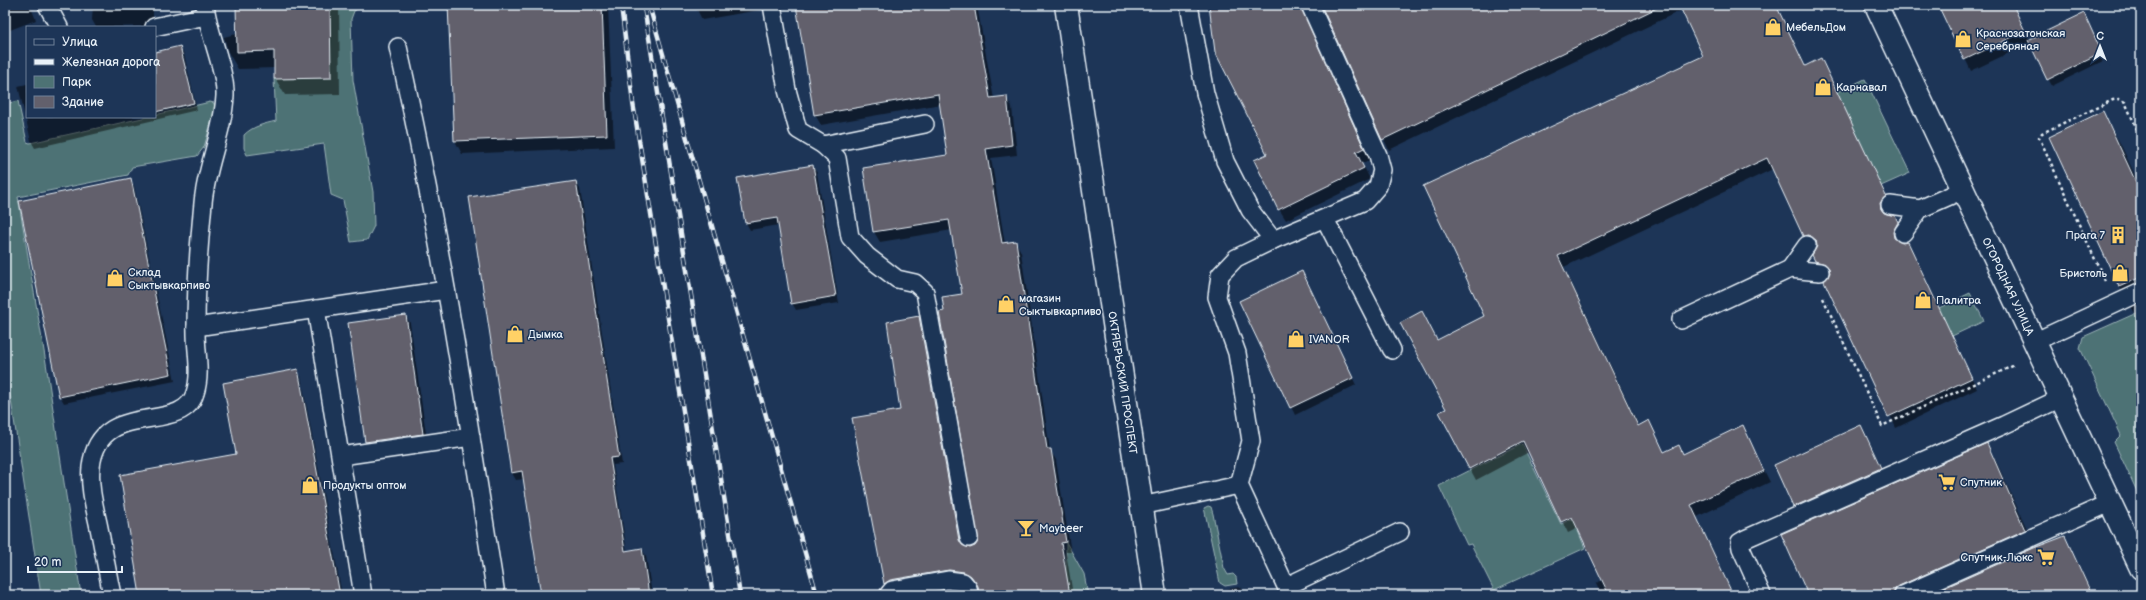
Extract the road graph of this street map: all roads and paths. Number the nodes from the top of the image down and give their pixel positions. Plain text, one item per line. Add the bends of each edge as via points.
1 (47, 5) edge
2 (772, 5) edge
3 (1066, 5) edge
4 (1189, 5) edge
5 (1310, 5) edge
6 (1876, 5) edge
7 (206, 10) edge
8 (58, 26) edge
9 (156, 26) edge
10 (398, 47) dead end
11 (925, 124) dead end
12 (2141, 127) edge
13 (2137, 129) junction
14 (2141, 138) edge
15 (823, 145) junction
16 (1963, 190) junction
17 (1890, 205) dead end
18 (1920, 209) junction
19 (1325, 219) junction
20 (1904, 233) dead end
21 (1273, 240) junction
22 (1807, 245) dead end
23 (1790, 270) junction
24 (1815, 271) joint
25 (2108, 288) dead end
26 (446, 290) junction
27 (2141, 292) edge
28 (316, 309) junction
29 (1681, 320) dead end
30 (196, 327) junction
31 (2034, 342) junction
32 (1392, 350) dead end
33 (2017, 363) dead end
34 (2061, 398) junction
35 (471, 437) junction
36 (341, 456) junction
37 (1239, 485) junction
38 (2110, 503) junction
39 (1141, 506) junction
40 (1400, 532) dead end
41 (969, 538) dead end
42 (2141, 568) edge
43 (1289, 591) edge
44 (112, 595) edge
45 (363, 595) edge
46 (496, 595) edge
47 (888, 595) edge
48 (969, 595) edge
49 (1155, 595) edge
50 (1762, 595) edge
51 (1903, 595) edge

1 - 8 lane
2 - 15 lane via 787,90 798,130
3 - 39 street, ОКТЯБРЬСКИЙ ПРОСПЕКТ
4 - 21 lane via 1205,93 1225,161 1250,210
5 - 19 lane via 1378,155 1382,170 1378,186 1365,201
6 - 16 street, ОГОРОДНАЯ УЛИЦА
7 - 9 lane
7 - 30 lane via 224,96 220,133 203,202
10 - 26 lane via 417,132
11 - 15 lane
12 - 13 path
13 - 14 path
13 - 25 path via 2124,102 2116,99 2042,133 2039,137
15 - 41 lane via 837,158 850,237 867,256 897,279 915,283 925,292
16 - 18 lane
16 - 31 street, ОГОРОДНАЯ УЛИЦА
17 - 18 lane
18 - 20 lane
19 - 21 lane
19 - 32 lane
21 - 37 lane via 1236,258 1220,275 1217,297 1237,353 1251,441
22 - 23 lane
23 - 24 lane
23 - 29 lane
24 - 33 path via 1882,426
26 - 28 lane
26 - 35 lane
27 - 31 lane
28 - 30 lane
28 - 36 lane
30 - 44 lane via 198,379 195,395 189,404 168,415 116,426 105,434 95,449 91,467 91,488
31 - 34 street, ОГОРОДНАЯ УЛИЦА
34 - 38 street, ОГОРОДНАЯ УЛИЦА
34 - 50 lane via 1740,542
35 - 36 lane
35 - 46 lane
36 - 45 lane
37 - 39 lane
37 - 43 lane
38 - 42 street, ОГОРОДНАЯ УЛИЦА
38 - 51 lane
39 - 49 street, ОКТЯБРЬСКИЙ ПРОСПЕКТ
40 - 43 lane
47 - 48 lane via 892,590 948,580 963,582 968,588

